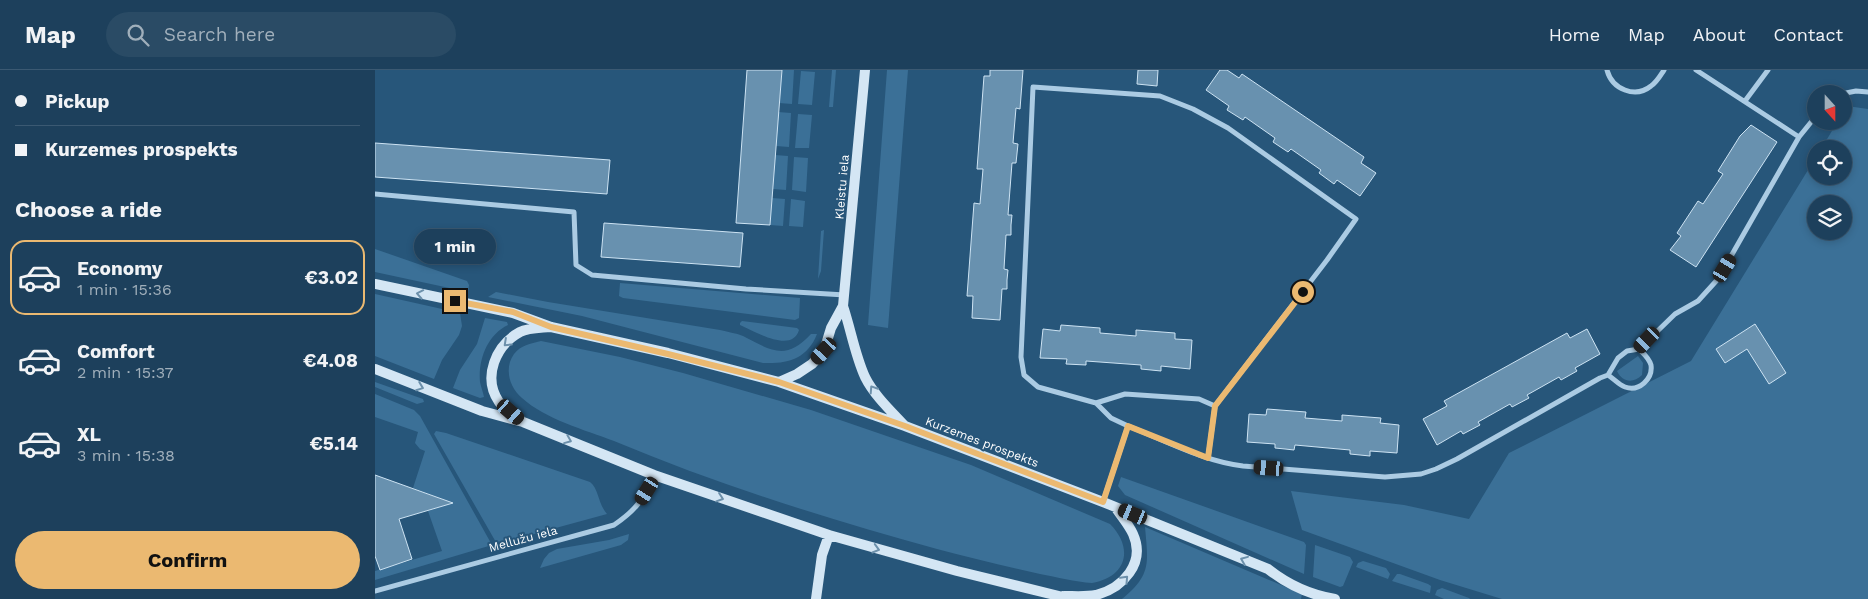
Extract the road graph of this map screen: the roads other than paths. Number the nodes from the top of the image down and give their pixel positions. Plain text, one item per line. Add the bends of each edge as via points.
1 (865, 70) edge
2 (1607, 70) edge
3 (1664, 70) edge
4 (1696, 70) edge
5 (1768, 70) edge
6 (1853, 92) edge
7 (1868, 92) edge
8 (1745, 101) junction
9 (1807, 127) edge
10 (1799, 137) junction
11 (375, 194) edge
12 (375, 284) edge
13 (845, 295) junction
14 (843, 306) junction
15 (551, 327) junction
16 (1639, 349) junction
17 (375, 369) edge
18 (1608, 376) junction
19 (779, 382) junction
20 (1096, 403) junction
21 (1215, 406) junction
22 (523, 422) junction
23 (905, 426) junction
24 (1128, 426) junction
25 (1208, 458) junction
26 (654, 475) junction
27 (1103, 502) junction
28 (1116, 508) junction
29 (829, 535) junction
30 (375, 591) edge
31 (1067, 598) edge
32 (816, 599) edge
33 (1335, 599) edge

1 - 13 main road, Kleistu iela
2 - 3 street via 1613,83 1637,92 1653,85
4 - 8 street
5 - 8 street
6 - 7 street
8 - 10 street
9 - 10 street
10 - 16 street via 1718,279 1698,301 1675,314
11 - 13 street via 574,212 575,266 592,275
15 -> 12 main road, Kurzemes prospekts via 513,312
13 - 14 main road, Kleistu iela
14 - 19 main road, Kleistu iela via 824,351 812,364
23 -> 14 main road, Kleistu iela via 877,395 866,377
15 - 19 main road, Kurzemes prospekts
15 -> 22 main road via 521,331 505,343 495,357 491,377 499,402
16 - 18 street via 1627,351
16 - 18 street via 1651,367 1650,376 1644,384 1635,388 1625,387
17 -> 22 main road via 482,411
18 - 25 street via 1457,459 1421,474 1385,477 1243,466
19 - 23 main road, Kurzemes prospekts
20 - 21 street via 1125,394 1199,399
20 - 21 street via 1038,387 1024,375 1021,358 1033,87 1160,96 1193,109 1228,128 1356,220
20 - 24 street via 1111,418
21 - 25 street
22 -> 26 main road
23 - 27 main road, Kurzemes prospekts
24 - 25 street
24 - 27 street
26 -> 29 main road
26 - 30 street, Mellužu iela via 632,512 614,525
27 - 28 main road, Kurzemes prospekts
31 -> 28 main road via 1095,595 1119,585 1131,571 1136,545 1133,534
33 -> 28 main road, Kurzemes prospekts via 1286,583 1267,569
29 -> 31 main road
29 - 32 main road via 822,555

